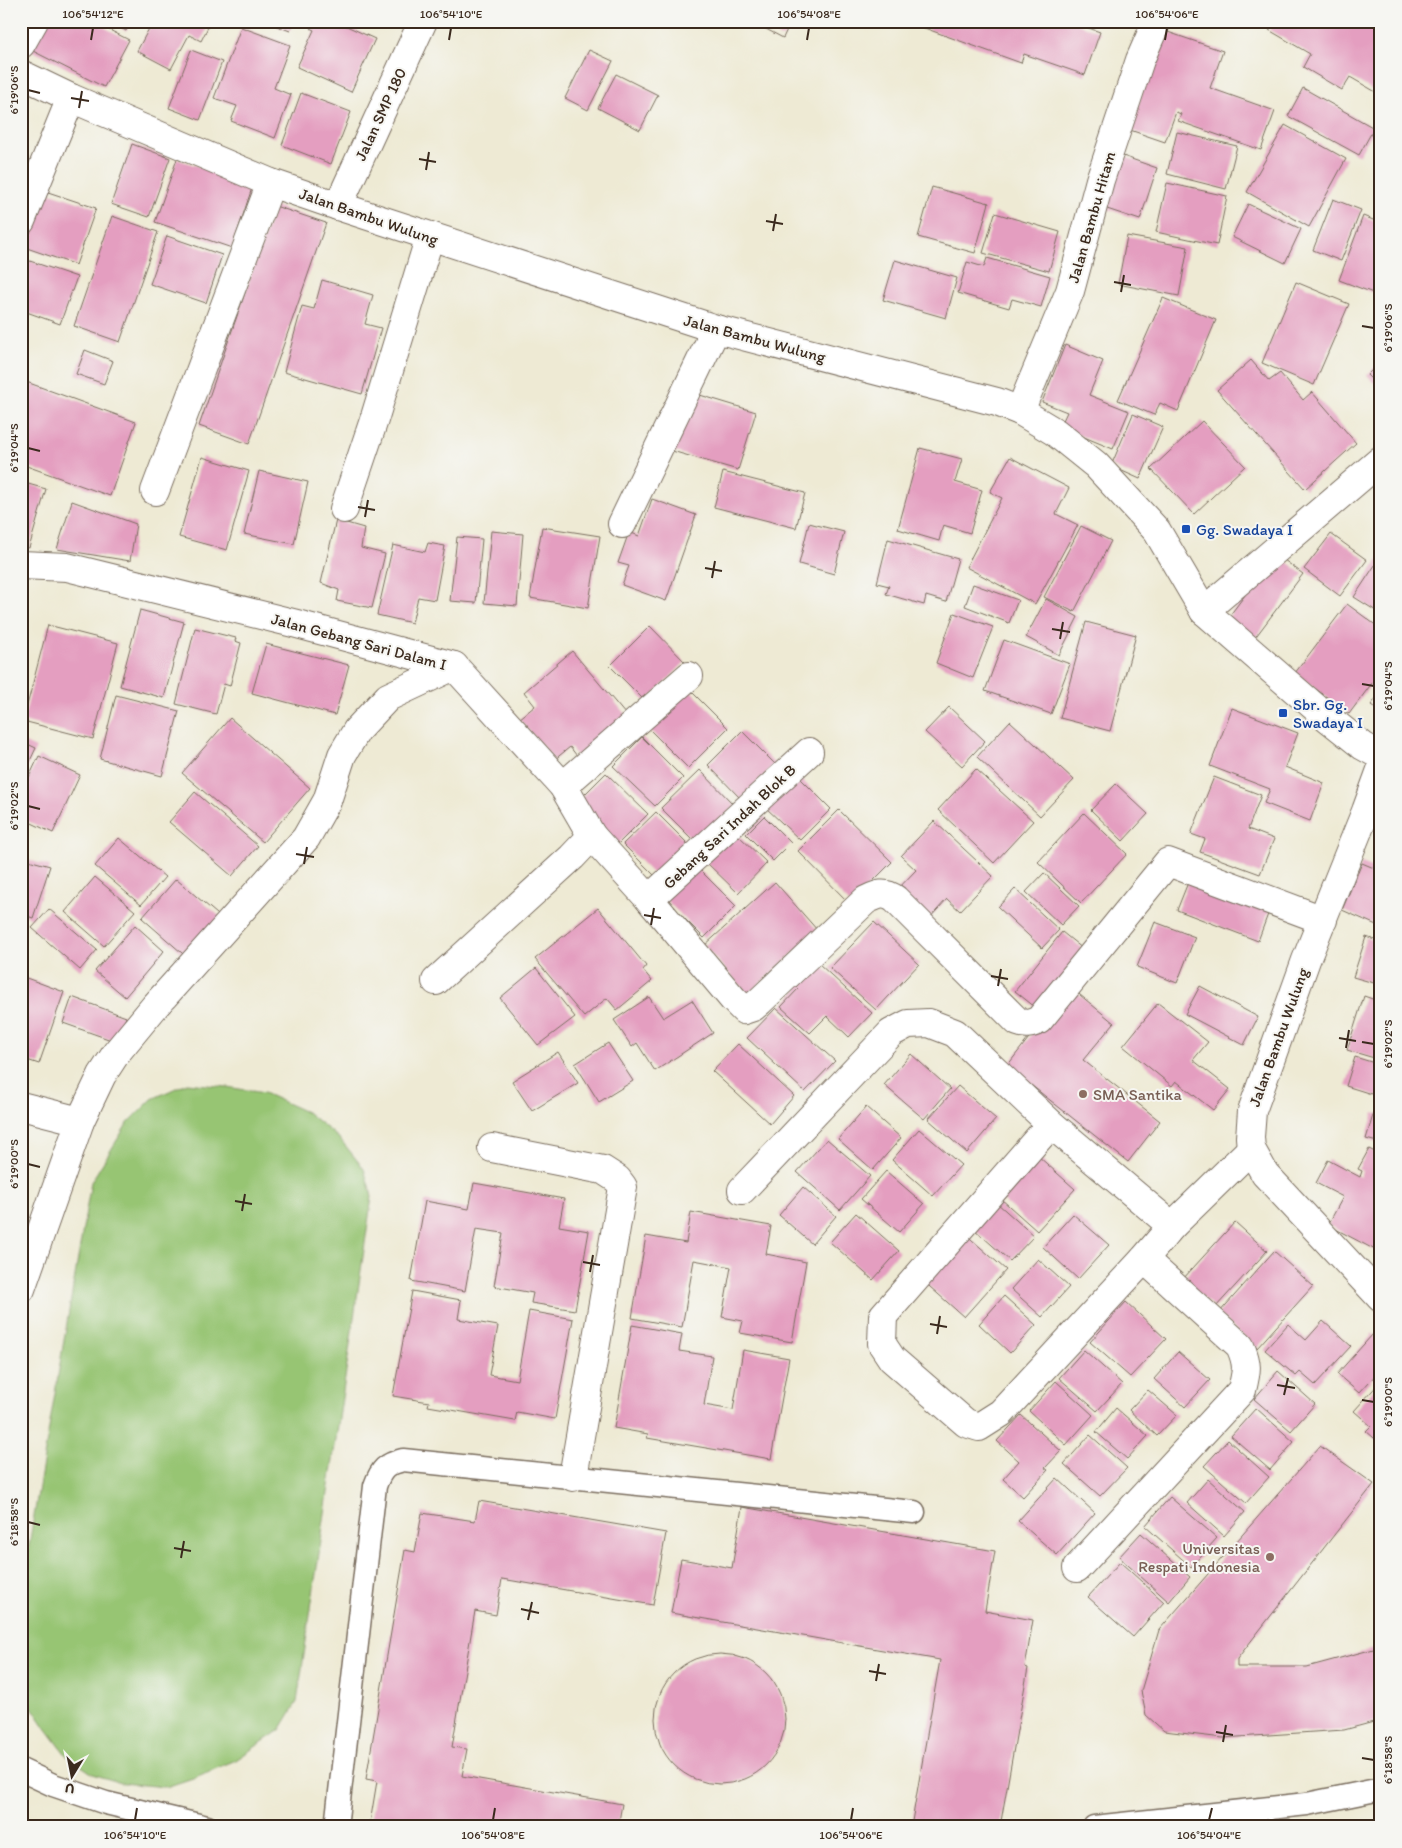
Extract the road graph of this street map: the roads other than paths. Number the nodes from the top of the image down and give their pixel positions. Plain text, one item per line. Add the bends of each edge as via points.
1 (34, 21) edge
2 (423, 21) edge
3 (1157, 21) edge
4 (21, 44) edge
5 (21, 74) edge
6 (71, 98) junction
7 (271, 183) junction
8 (338, 206) junction
9 (21, 221) edge
10 (430, 236) junction
11 (716, 329) junction
12 (1020, 411) junction
13 (1381, 460) edge
14 (154, 491) dead end
15 (344, 509) dead end
16 (622, 524) dead end
17 (21, 565) edge
18 (1204, 611) junction
19 (454, 666) junction
20 (689, 676) dead end
21 (809, 752) dead end
22 (1381, 756) edge
23 (1381, 770) edge
24 (563, 786) junction
25 (592, 836) junction
26 (649, 899) junction
27 (1323, 920) junction
28 (436, 981) dead end
29 (21, 1106) edge
30 (80, 1121) junction
31 (1050, 1124) junction
32 (492, 1148) dead end
33 (1250, 1149) junction
34 (742, 1190) dead end
35 (1172, 1226) junction
36 (1144, 1259) junction
37 (21, 1289) edge
38 (1381, 1298) edge
39 (572, 1477) junction
40 (914, 1512) dead end
41 (1077, 1568) dead end
42 (21, 1770) edge
43 (1381, 1790) edge
44 (206, 1827) edge
45 (336, 1827) edge
46 (1094, 1827) edge

1 - 4 street
2 - 8 street, Jalan SMP 180
3 - 12 street, Jalan Bambu Hitam via 1140,60 1100,180 1070,290
5 - 6 street, Jalan Bambu Wulung
6 - 7 street, Jalan Bambu Wulung
6 - 9 street
7 - 8 street, Jalan Bambu Wulung
7 - 14 street
8 - 10 street, Jalan Bambu Wulung
10 - 11 street, Jalan Bambu Wulung
10 - 15 street
11 - 12 street, Jalan Bambu Wulung via 997,402
11 - 16 street
12 - 18 street, Jalan Bambu Wulung via 1070,443 1096,465 1157,531
13 - 18 street
17 - 19 street, Jalan Gebang Sari Dalam I via 67,567
18 - 22 street, Jalan Bambu Wulung via 1324,716
19 - 24 street, Jalan Gebang Sari Dalam I
19 - 30 street via 388,697 357,730 342,755 327,801 306,838 154,1006 117,1052
20 - 24 street
21 - 26 street, Gebang Sari Indah Blok B
23 - 27 street, Jalan Bambu Wulung
24 - 25 street, Jalan Gebang Sari Dalam I
25 - 26 street, Jalan Gebang Sari Dalam I
25 - 28 street
26 - 27 street, Jalan Gebang Sari Dalam I via 744,1010 760,1001 866,900 878,894 889,895 1018,1022 1025,1025 1039,1020 1168,862
27 - 33 street, Jalan Bambu Wulung via 1252,1111
29 - 30 street
30 - 37 street
31 - 34 street via 955,1033 928,1023 908,1024 891,1033
31 - 35 street
31 - 36 street via 883,1316 882,1344 892,1359 966,1423 979,1427 1001,1412
32 - 39 street via 603,1170 617,1178 623,1187
33 - 35 street
33 - 38 street via 1265,1174
35 - 36 street
36 - 41 street via 1240,1346 1247,1363 1246,1375 1242,1390
39 - 40 lane
39 - 45 lane via 403,1460 390,1463 379,1474 375,1486
42 - 44 lane via 53,1785 106,1802
43 - 46 lane via 1298,1805

